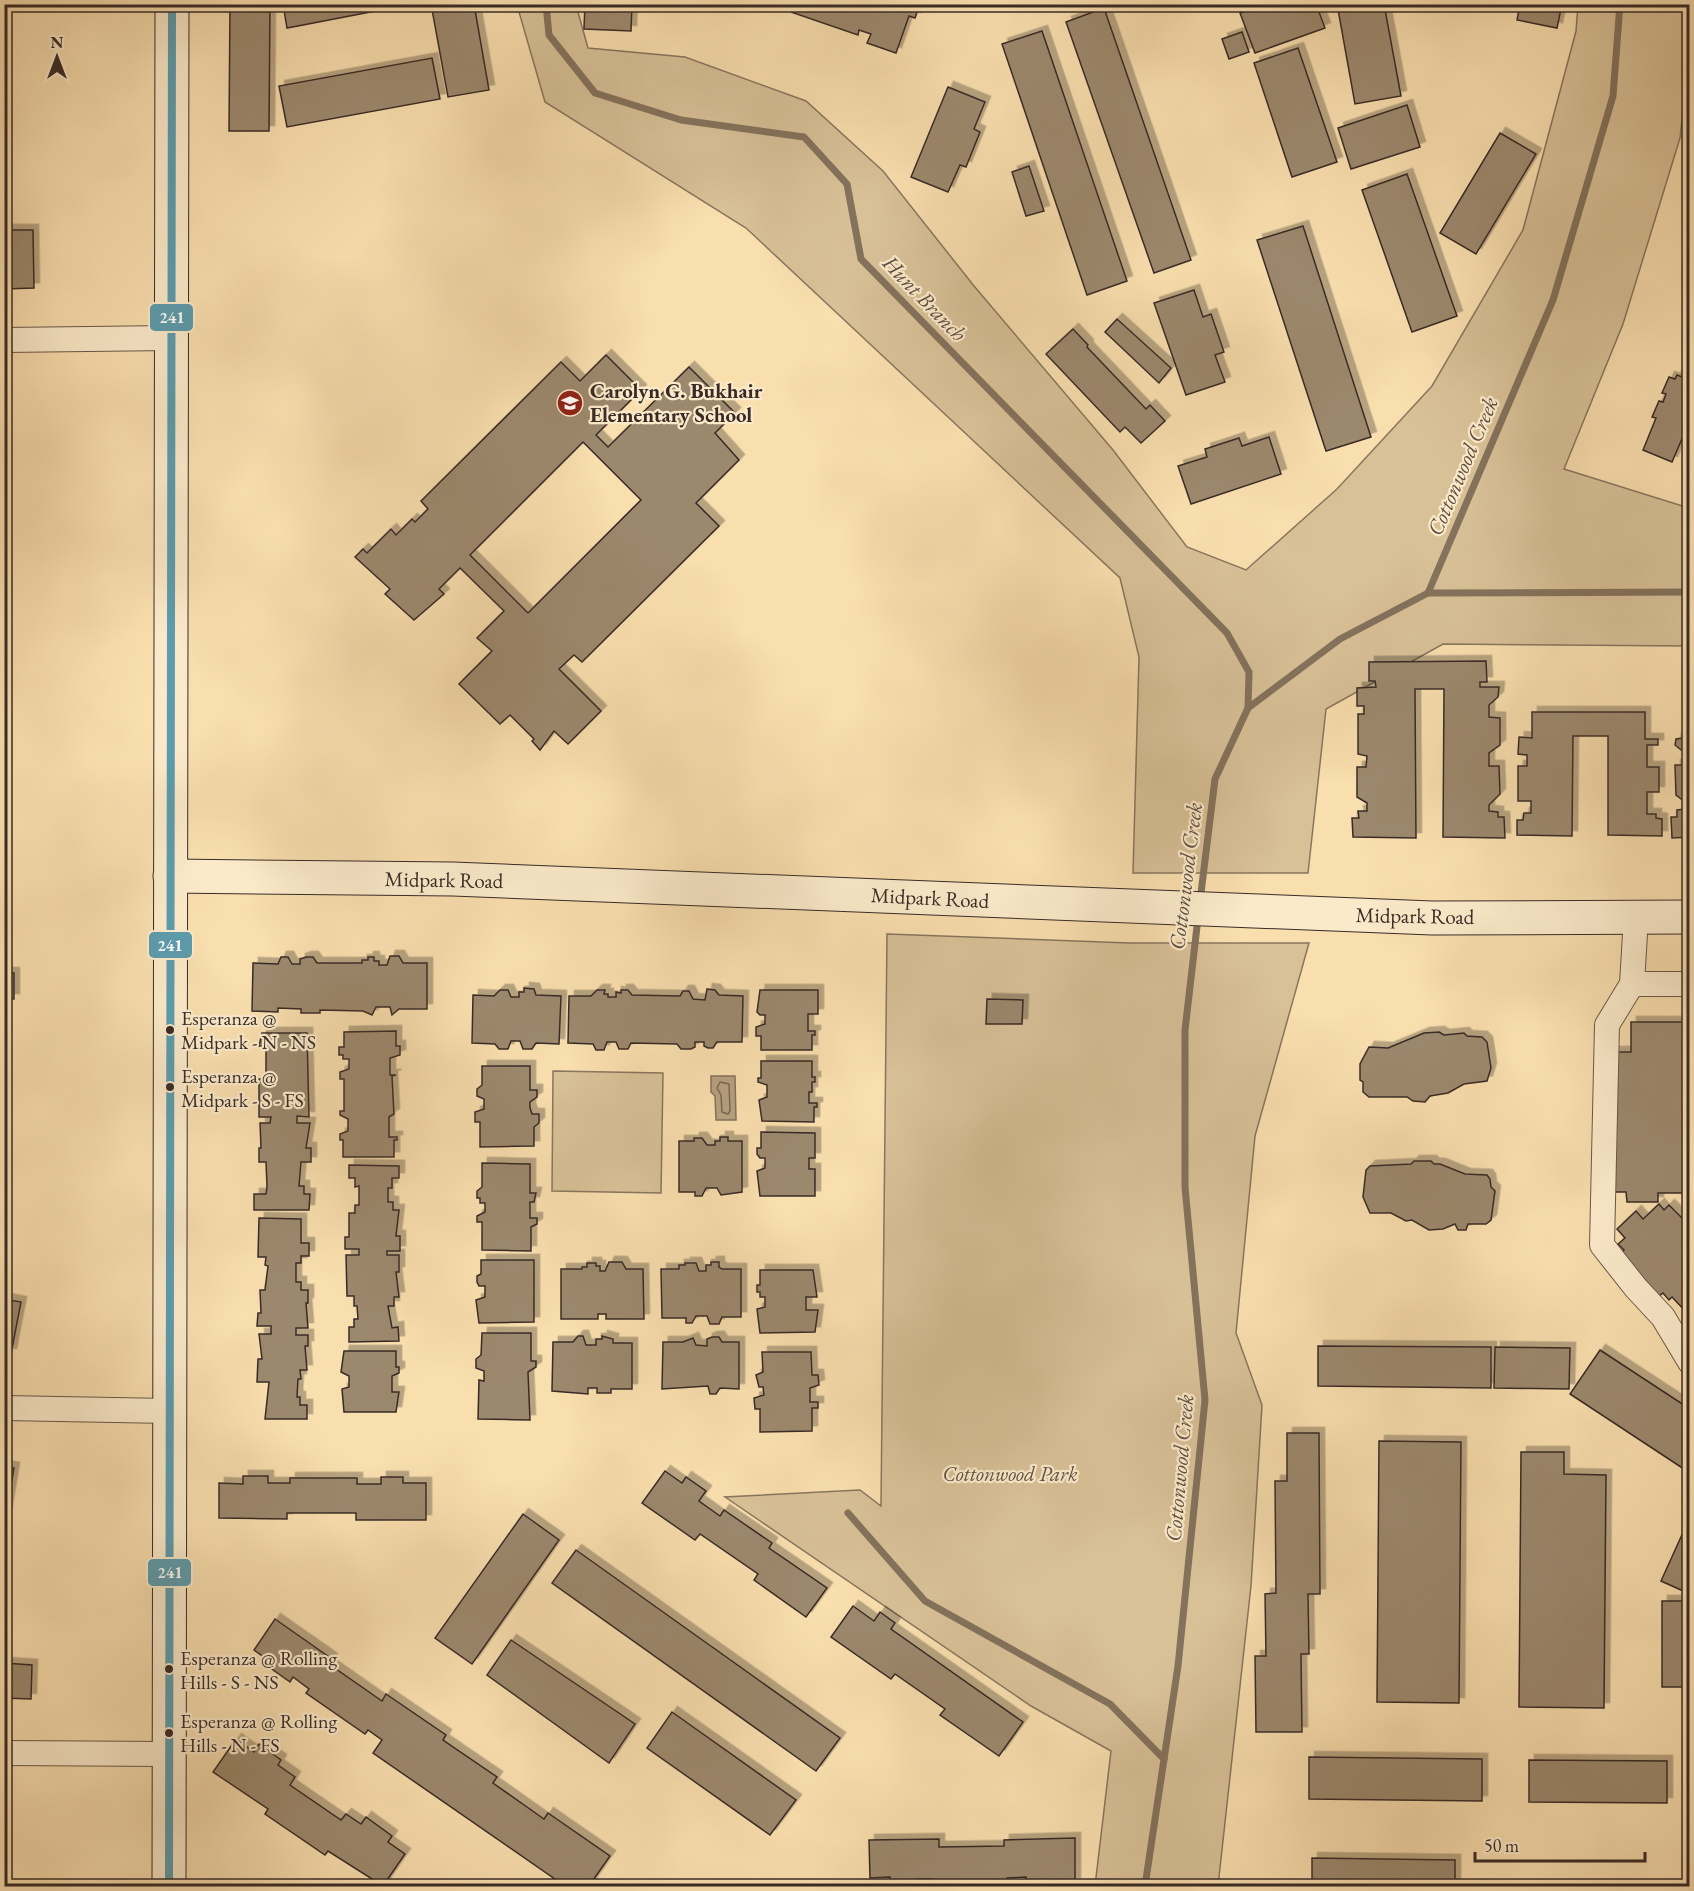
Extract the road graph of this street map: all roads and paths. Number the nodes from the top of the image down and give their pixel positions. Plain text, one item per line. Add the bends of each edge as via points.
1 (172, 4) edge
2 (171, 338) junction
3 (4, 340) edge
4 (170, 876) junction
5 (1636, 917) junction
6 (1689, 917) edge
7 (1632, 984) junction
8 (1689, 984) edge
9 (1689, 1362) edge
10 (4, 1408) edge
11 (169, 1411) junction
12 (4, 1754) edge
13 (168, 1754) junction
14 (169, 1887) edge

1 - 2 street
2 - 3 street
2 - 4 street
4 - 5 street, Midpark Road via 453,879 1432,918
4 - 11 street
5 - 6 street, Midpark Road
5 - 7 street
7 - 8 street
7 - 9 street via 1607,1025 1602,1245 1664,1317
10 - 11 street
11 - 13 street
12 - 13 street
13 - 14 street

